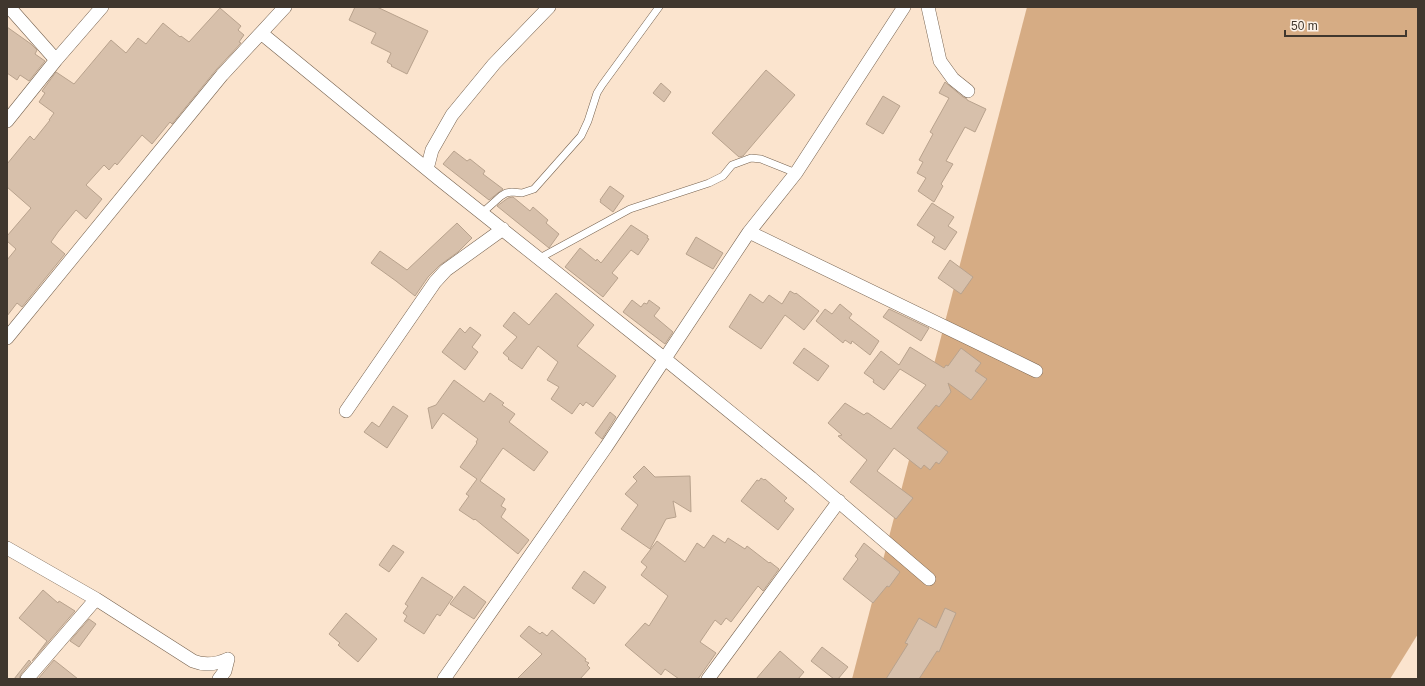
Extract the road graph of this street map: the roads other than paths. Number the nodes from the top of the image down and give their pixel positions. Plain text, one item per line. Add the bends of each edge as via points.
1 (9, 7) edge
2 (102, 7) edge
3 (285, 7) edge
4 (549, 7) edge
5 (659, 7) edge
6 (904, 7) edge
7 (928, 7) edge
8 (261, 33) junction
9 (56, 60) junction
10 (968, 91) dead end
11 (7, 121) edge
12 (427, 169) junction
13 (796, 172) junction
14 (482, 213) junction
15 (503, 229) junction
16 (749, 232) junction
17 (538, 259) junction
18 (7, 338) edge
19 (665, 359) junction
20 (1036, 371) dead end
21 (346, 411) dead end
22 (839, 501) junction
23 (7, 548) edge
24 (929, 579) dead end
25 (96, 599) junction
26 (27, 679) edge
27 (219, 679) edge
28 (444, 679) edge
29 (708, 679) edge

1 - 9 street
2 - 9 street
3 - 8 street
4 - 12 street via 494,64 452,115 432,150
5 - 14 lane via 602,85 584,130 575,142 534,189 522,193 506,193
6 - 13 street
7 - 10 street via 940,61 953,79
8 - 12 street
8 - 18 street via 222,75
9 - 11 street
12 - 14 street
13 - 16 street
13 - 17 lane via 761,159 751,158 732,165 723,176 709,184 630,209
14 - 15 street
15 - 17 street
15 - 21 street via 446,270 435,282
16 - 19 street
16 - 20 street
17 - 19 street
19 - 22 street
19 - 28 street
22 - 24 street
22 - 29 street
23 - 25 street
25 - 26 street
25 - 27 street via 193,661 215,664 228,658 225,671

